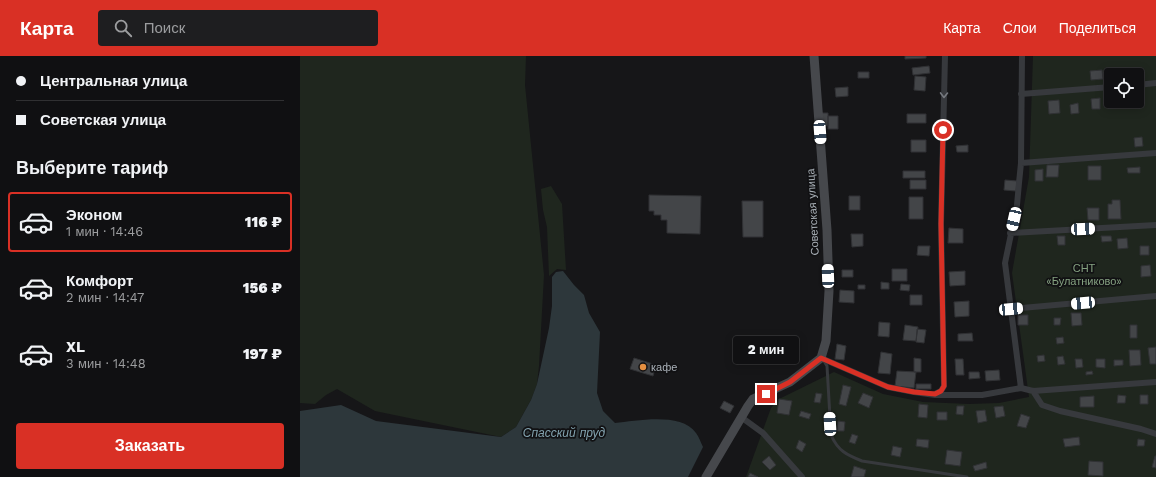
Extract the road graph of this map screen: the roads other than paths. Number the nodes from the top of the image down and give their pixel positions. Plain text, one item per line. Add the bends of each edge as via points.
1 (814, 56) edge
2 (945, 56) edge
3 (1022, 56) edge
4 (1156, 83) edge
5 (1144, 84) edge
6 (1104, 88) edge
7 (1021, 94) junction
8 (1156, 153) edge
9 (1021, 163) junction
10 (1156, 225) edge
11 (1010, 233) junction
12 (1156, 296) edge
13 (1011, 309) junction
14 (821, 358) junction
15 (1156, 382) edge
16 (1021, 388) junction
17 (1033, 392) junction
18 (935, 394) junction
19 (742, 417) junction
20 (1156, 434) edge
21 (706, 477) edge
22 (802, 477) edge
23 (967, 477) edge

1 - 14 street, Советская улица via 829,291 826,341
2 -> 18 street via 941,224 944,386
3 - 7 street
4 - 5 street
6 - 7 street
7 - 9 street
8 - 9 street
9 - 11 street via 1017,205
10 - 11 street
11 - 13 street via 1005,263
12 - 13 street
13 - 16 street
14 - 18 street via 888,387
14 - 19 street via 790,382 753,400
14 - 23 lane via 828,366 831,435 835,444 846,455 862,461
15 - 17 street
16 - 17 street
16 - 18 street via 982,394
17 - 20 street via 1042,405
19 - 21 street
19 - 22 street via 764,432

